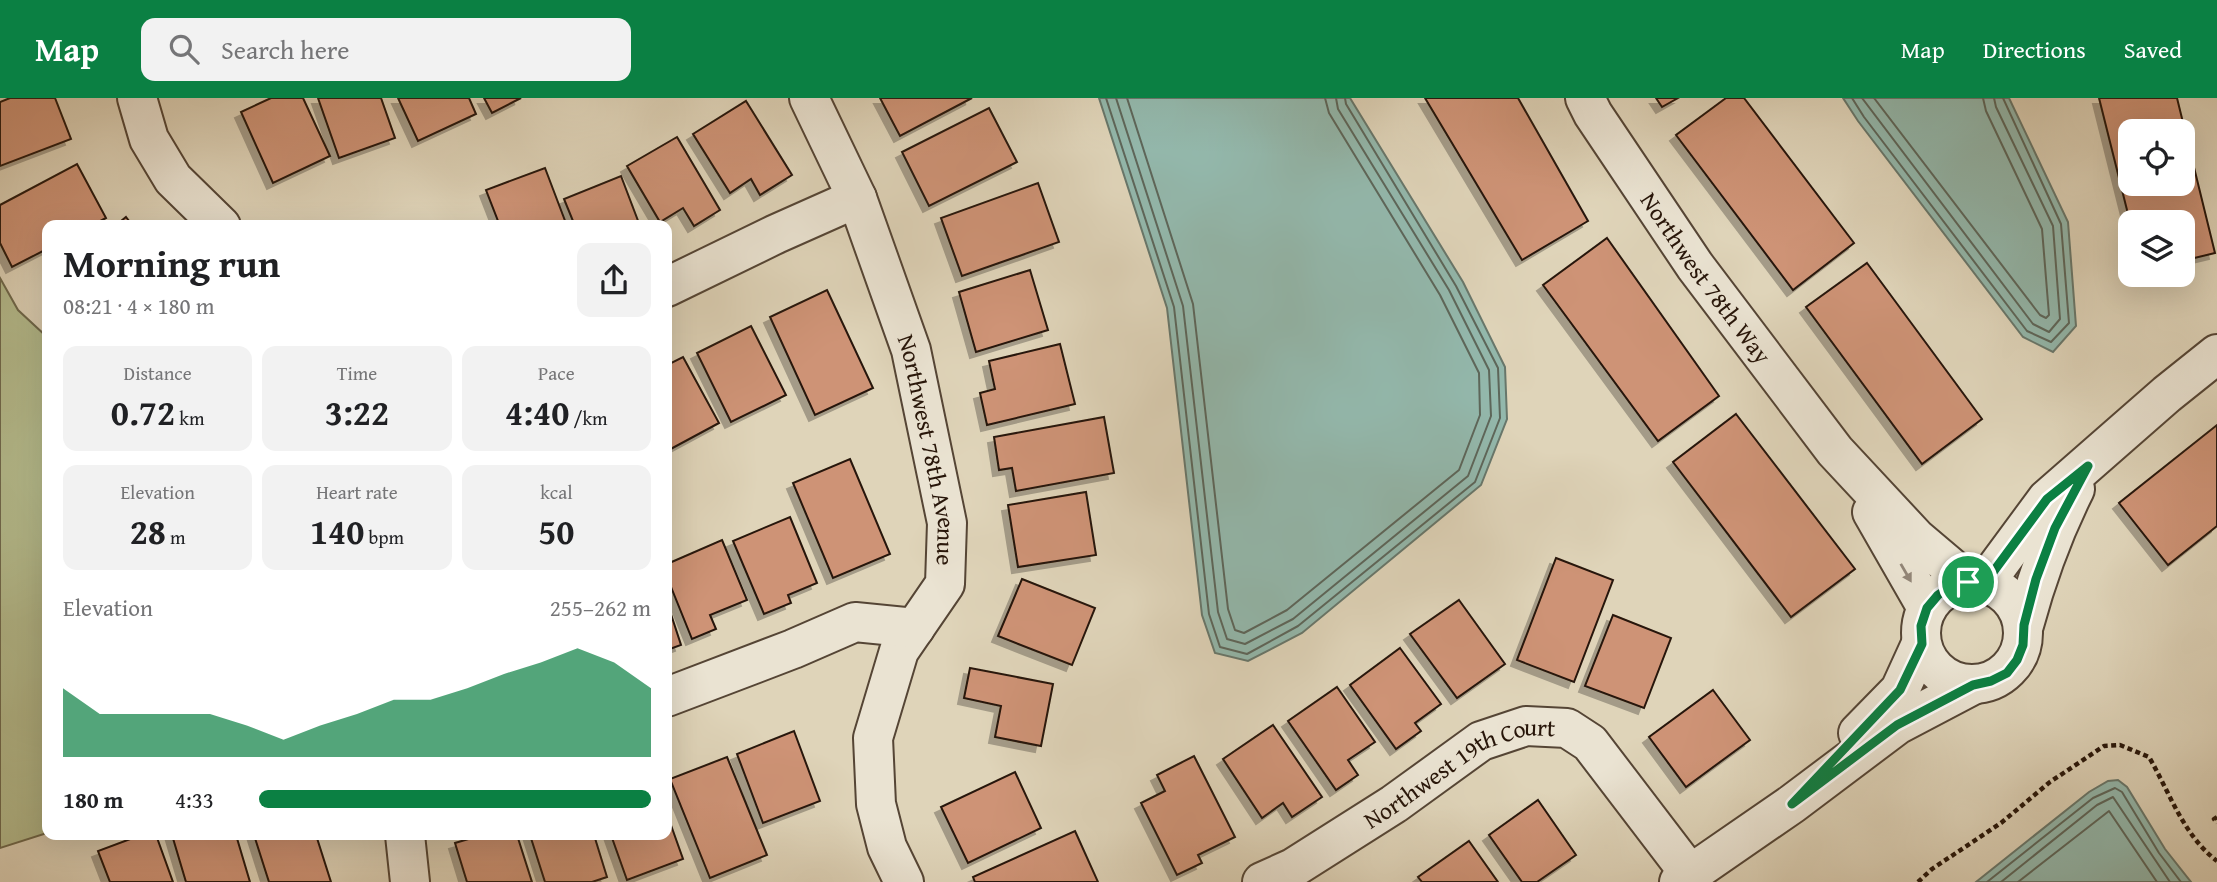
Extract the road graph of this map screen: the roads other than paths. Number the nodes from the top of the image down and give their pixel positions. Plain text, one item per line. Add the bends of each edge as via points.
1 (137, 98) edge
2 (809, 98) edge
3 (1585, 98) edge
4 (857, 198) junction
5 (214, 220) edge
6 (672, 285) edge
7 (2217, 354) edge
8 (1835, 451) junction
9 (2088, 466) junction
10 (1976, 582) junction
11 (2024, 625) junction
12 (1924, 626) junction
13 (915, 628) junction
14 (1973, 685) junction
15 (672, 695) edge
16 (1792, 804) junction
17 (406, 840) edge
18 (1684, 878) edge
19 (410, 882) edge
20 (904, 882) edge
21 (1262, 882) edge

1 - 5 street via 149,139 173,179
2 - 4 street, Northwest 78th Avenue
3 - 8 street, Northwest 78th Way via 1695,266
4 - 6 street
4 - 13 street, Northwest 78th Avenue via 911,350 947,523 945,584
7 - 9 street
8 - 10 street, Northwest 78th Way via 1916,538
8 -> 12 street, Northwest 78th Way
9 - 10 street via 2047,499
9 - 11 street via 2055,528
10 - 11 street via 2012,599
10 - 12 street via 1945,590
11 - 14 street via 2023,645 2007,673
12 - 14 street via 1928,660 1940,674
12 - 16 street via 1900,690
13 - 15 street via 855,622
13 - 20 street, Northwest 78th Avenue via 899,652 873,738 876,804 887,847
14 - 16 street via 1897,725
16 - 18 street
17 - 19 street
18 - 21 street, Northwest 19th Court via 1590,744 1567,728 1526,726 1482,741 1394,804 1293,868

